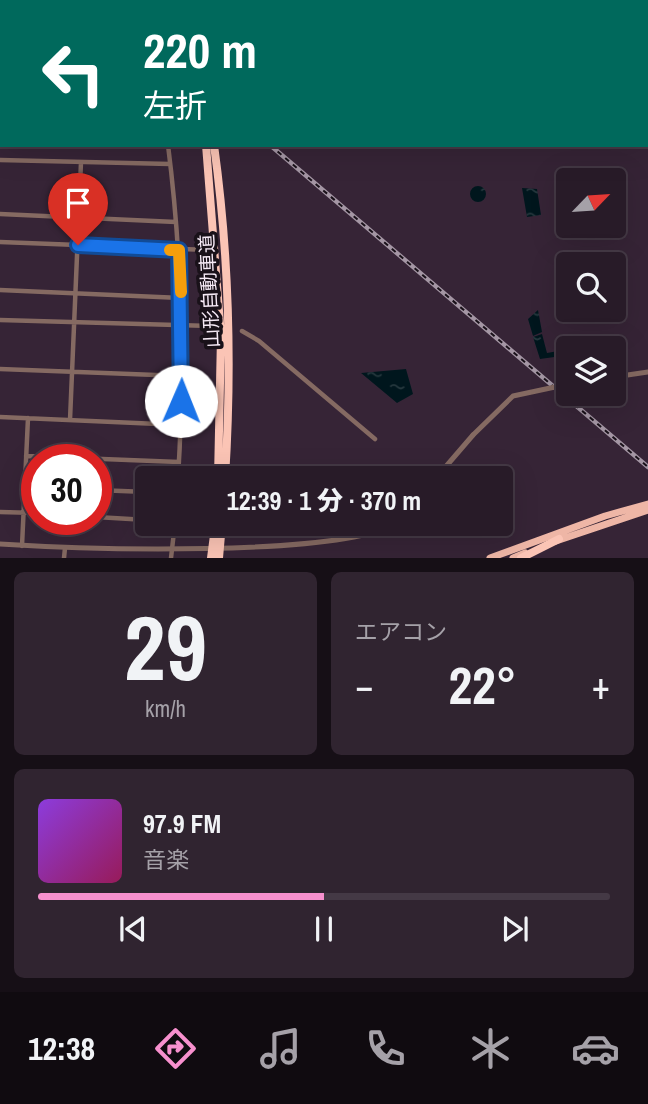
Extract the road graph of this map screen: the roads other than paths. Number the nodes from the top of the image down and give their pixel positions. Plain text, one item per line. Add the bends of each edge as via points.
1 (168, 147) edge
2 (206, 147) edge
3 (214, 147) edge
4 (0, 160) edge
5 (81, 162) junction
6 (170, 164) junction
7 (0, 214) edge
8 (78, 218) junction
9 (176, 222) junction
10 (0, 242) edge
11 (78, 245) junction
12 (179, 250) junction
13 (208, 250) dead end
14 (0, 290) edge
15 (76, 293) junction
16 (181, 298) junction
17 (0, 320) edge
18 (74, 323) junction
19 (211, 326) dead end
20 (182, 327) junction
21 (242, 331) dead end
22 (0, 369) edge
23 (648, 372) edge
24 (72, 373) junction
25 (626, 375) edge
26 (182, 376) junction
27 (556, 387) edge
28 (0, 417) edge
29 (28, 418) junction
30 (70, 420) junction
31 (181, 425) junction
32 (375, 439) dead end
33 (27, 444) edge
34 (112, 459) edge
35 (179, 462) junction
36 (179, 466) edge
37 (218, 466) edge
38 (226, 466) edge
39 (446, 466) edge
40 (112, 491) edge
41 (135, 492) edge
42 (648, 501) edge
43 (0, 512) edge
44 (21, 513) edge
45 (648, 513) edge
46 (112, 518) edge
47 (135, 519) edge
48 (22, 535) edge
49 (174, 536) edge
50 (217, 536) edge
51 (217, 536) edge
52 (370, 536) edge
53 (559, 539) junction
54 (0, 544) edge
55 (22, 546) junction
56 (65, 548) junction
57 (172, 555) edge
58 (64, 558) edge
59 (211, 558) edge
60 (219, 558) edge
61 (490, 558) edge
62 (513, 558) edge
63 (521, 558) edge

1 - 6 street
2 - 37 highway, 山形自動車道 via 220,336
3 - 38 highway, 山形自動車道 via 230,394
4 - 5 street
5 - 6 street
5 - 8 street
6 - 9 street
7 - 8 street
8 - 9 street
8 - 11 street
9 - 12 street
10 - 11 street
11 - 12 street
11 - 15 street
12 - 13 street
12 - 16 street
14 - 15 street
15 - 16 street
15 - 18 street
16 - 20 street
17 - 18 street
18 - 20 street
18 - 24 street
19 - 20 street
20 - 26 street
21 - 32 street
22 - 24 street
23 - 25 street
24 - 26 street
24 - 30 street
26 - 31 street
27 - 39 street, bridge via 513,396
28 - 29 street
29 - 30 street
29 - 33 street
30 - 31 street
31 - 35 street
34 - 35 street
35 - 36 street
40 - 41 street
42 - 61 highway
43 - 44 street
45 - 53 highway
46 - 47 street
48 - 55 street
49 - 57 street
50 - 59 highway, bridge
51 - 60 highway, bridge
52 - 57 street via 270,552
53 - 62 highway
53 - 63 highway
54 - 55 street
55 - 56 street
56 - 57 street
56 - 58 street

